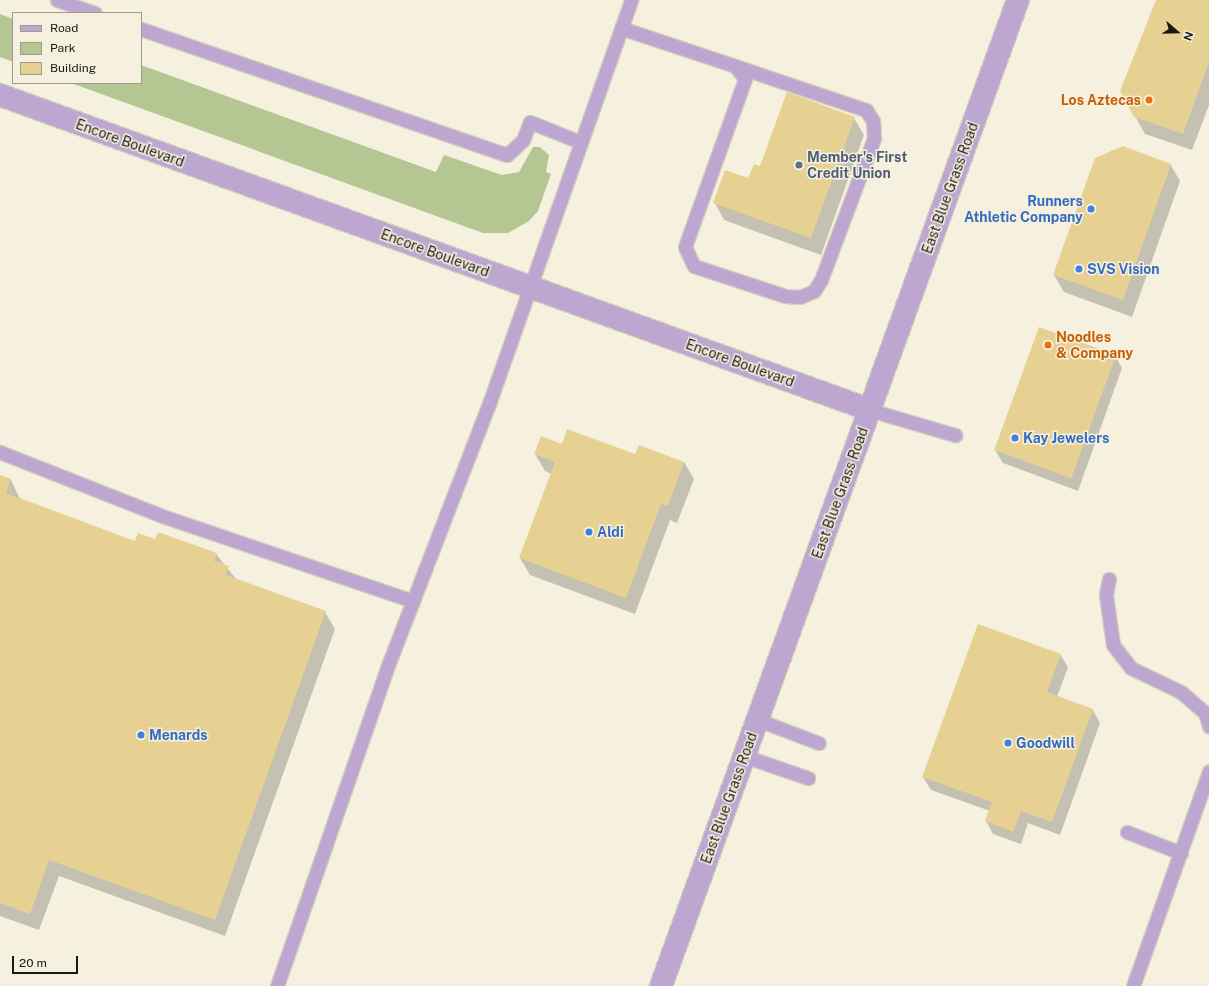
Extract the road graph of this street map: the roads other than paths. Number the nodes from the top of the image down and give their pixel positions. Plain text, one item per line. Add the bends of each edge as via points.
1 (57, 0) edge
2 (631, 0) edge
3 (1018, 0) edge
4 (92, 12) edge
5 (621, 28) junction
6 (142, 29) edge
7 (734, 66) junction
8 (0, 95) edge
9 (580, 142) junction
10 (530, 287) junction
11 (870, 410) junction
12 (955, 435) dead end
13 (0, 452) edge
14 (1109, 579) dead end
15 (413, 601) junction
16 (758, 720) junction
17 (1209, 726) edge
18 (819, 743) dead end
19 (744, 756) junction
20 (1209, 771) edge
21 (808, 778) dead end
22 (1127, 832) dead end
23 (1181, 853) junction
24 (277, 986) edge
25 (661, 986) edge
26 (1133, 986) edge

1 - 4 lane
2 - 5 lane
3 - 11 street, East Blue Grass Road
5 - 7 lane
5 - 9 lane
6 - 9 lane via 508,155 522,140 530,122
7 - 7 lane via 866,110 873,121 874,138 824,270 814,291 800,297 785,296 694,266 685,247 745,79
8 - 10 street, Encore Boulevard
9 - 10 lane
10 - 11 street, Encore Boulevard
10 - 15 lane via 490,401
11 - 12 lane
11 - 16 street, East Blue Grass Road
13 - 15 lane via 164,517
14 - 17 lane via 1106,595 1113,645 1131,668 1181,692 1205,713
15 - 24 lane via 387,668
16 - 18 lane
16 - 19 street, East Blue Grass Road
19 - 21 lane
19 - 25 street, East Blue Grass Road
20 - 23 lane
22 - 23 lane
23 - 26 lane

